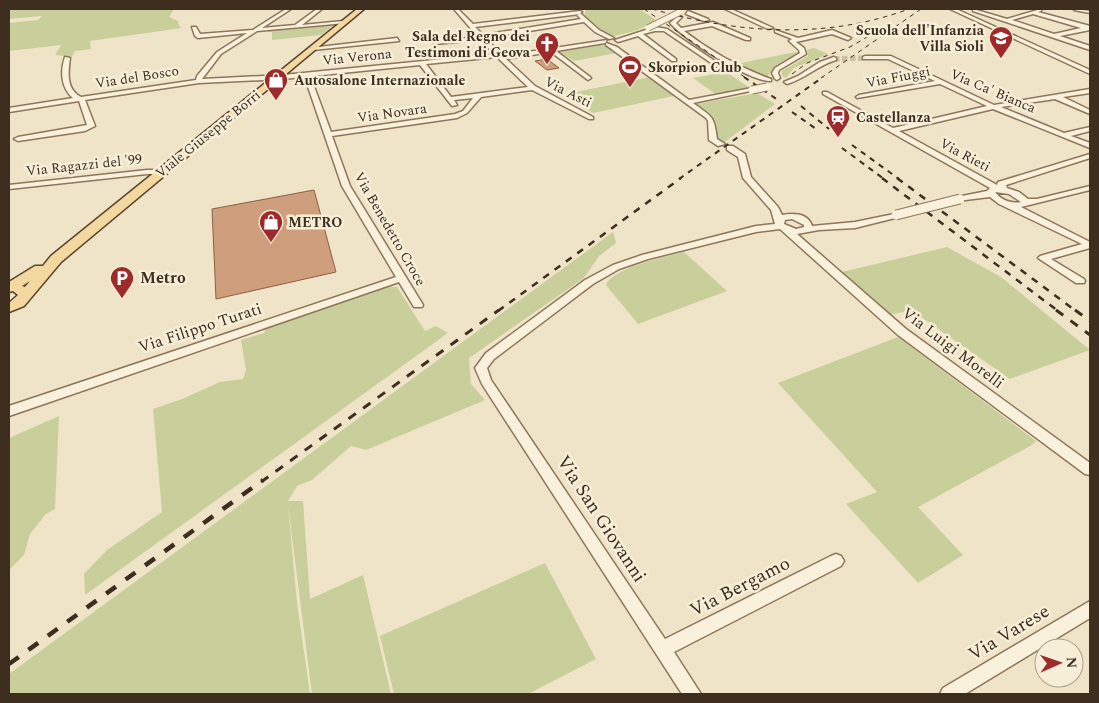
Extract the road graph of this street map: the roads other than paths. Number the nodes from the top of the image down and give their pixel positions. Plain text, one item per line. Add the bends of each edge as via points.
1 (289, 9) edge
2 (320, 9) edge
3 (361, 9) edge
4 (456, 9) edge
5 (697, 9) edge
6 (727, 9) edge
7 (952, 9) edge
8 (1042, 9) edge
9 (1076, 9) edge
10 (581, 10) edge
11 (975, 10) dead end
12 (688, 11) edge
13 (1033, 12) junction
14 (1090, 12) edge
15 (680, 16) junction
16 (996, 17) junction
17 (585, 20) junction
18 (706, 20) dead end
19 (976, 20) junction
20 (1005, 21) junction
21 (344, 23) junction
22 (472, 26) junction
23 (296, 27) junction
24 (194, 28) dead end
25 (770, 28) dead end
26 (1089, 28) edge
27 (680, 30) junction
28 (254, 31) junction
29 (776, 31) dead end
30 (640, 35) junction
31 (1051, 36) junction
32 (482, 37) junction
33 (848, 38) dead end
34 (748, 39) dead end
35 (397, 40) dead end
36 (798, 40) junction
37 (611, 41) junction
38 (1025, 42) junction
39 (436, 43) dead end
40 (314, 48) junction
41 (1090, 48) edge
42 (553, 51) junction
43 (500, 56) junction
44 (66, 58) dead end
45 (865, 58) tunnel mouth
46 (834, 59) tunnel mouth
47 (674, 60) dead end
48 (422, 63) junction
49 (725, 70) dead end
50 (1090, 72) edge
51 (277, 77) junction
52 (588, 78) dead end
53 (199, 81) junction
54 (309, 81) dead end
55 (941, 82) junction
56 (774, 84) junction
57 (534, 88) junction
58 (1090, 91) edge
59 (825, 93) dead end
60 (478, 96) junction
61 (1055, 96) junction
62 (859, 98) dead end
63 (80, 99) junction
64 (450, 100) junction
65 (688, 102) junction
66 (994, 107) junction
67 (9, 110) edge
68 (1090, 112) edge
69 (460, 115) junction
70 (591, 118) dead end
71 (1090, 128) edge
72 (893, 130) junction
73 (327, 135) junction
74 (1065, 135) junction
75 (18, 139) dead end
76 (721, 144) dead end
77 (1090, 146) edge
78 (730, 148) dead end
79 (1090, 156) edge
80 (162, 172) junction
81 (9, 187) edge
82 (1090, 188) edge
83 (998, 191) junction
84 (1003, 202) junction
85 (1026, 203) junction
86 (775, 209) junction
87 (790, 216) junction
88 (1040, 220) junction
89 (781, 225) junction
90 (805, 227) junction
91 (803, 244) junction
92 (1090, 245) edge
93 (56, 259) junction
94 (402, 278) junction
95 (1080, 281) dead end
96 (9, 289) edge
97 (26, 294) junction
98 (418, 305) dead end
99 (9, 308) edge
100 (9, 411) edge
101 (1090, 470) edge
102 (836, 561) dead end
103 (1090, 609) edge
104 (663, 649) junction
105 (692, 694) edge
106 (949, 694) edge

1 - 28 street, Via del Bosco
2 - 23 street
3 - 21 main road, Viale Giuseppe Borri
4 - 22 street, Via Asti
5 - 12 street
6 - 25 street
7 - 19 street
8 - 13 street
9 - 14 street
10 - 17 street
10 - 22 street
11 - 16 street
12 - 15 street
12 - 18 street
13 - 20 street
13 - 26 street
15 - 27 street via 673,23
15 - 37 street, bridge
16 - 19 street
16 - 20 street
17 - 32 street
17 - 37 street
19 - 38 street
20 - 31 street
21 - 23 street
21 - 40 main road, Viale Giuseppe Borri
22 - 32 street, Via Asti
23 - 28 street
24 - 28 street via 200,36
26 - 31 street
27 - 34 street via 712,24
27 - 56 street via 732,64
28 - 53 street, Via del Bosco via 218,54
29 - 36 street
30 - 37 street, Via Verona
30 - 47 street
30 - 49 street, Via Verona via 655,30 668,31
31 - 38 street
31 - 41 street
32 - 39 street
32 - 43 street, Via Asti
33 - 36 street via 832,32
35 - 40 street
36 - 56 street via 791,42 802,49 803,54 777,69
37 - 42 street, Via Verona
37 - 65 street
38 - 50 street
40 - 51 main road, Viale Giuseppe Borri
42 - 43 street, Via Verona
42 - 52 street
43 - 48 street, Via Verona
43 - 57 street, Via Asti
44 - 63 street, Via del Bosco via 67,89
45 - 55 street, Via Ca' Bianca via 887,56
46 - 56 street via 823,62 786,85
48 - 51 street, Via Verona
48 - 64 street, Via Novara
51 - 53 street, Via del Bosco
51 - 80 main road, Viale Giuseppe Borri
53 - 63 street, Via del Bosco
54 - 73 street, Via Benedetto Croce
55 - 62 street, Via Fiuggi
55 - 66 street, Via Ca' Bianca
56 - 65 street, bridge
57 - 60 street
57 - 70 street, Via Asti
58 - 61 street, Via Rieti
59 - 72 street, Via Rieti
60 - 64 street
60 - 69 street
61 - 66 street, Via Rieti
61 - 68 street
63 - 67 street, Via del Bosco
63 - 75 street via 92,124 90,128
64 - 69 street, Via Novara
65 - 76 street via 710,119 713,140
66 - 72 street, Via Rieti
66 - 74 street, Via Ca' Bianca
69 - 73 street, Via Novara
71 - 74 street
72 - 83 street, Via Rieti
73 - 94 street, Via Benedetto Croce via 345,184
74 - 77 street, Via Ca' Bianca
78 - 86 street via 742,156 750,181
79 - 83 street via 1001,184
80 - 81 street, Via Ragazzi del '99
80 - 93 main road, Viale Giuseppe Borri
82 - 85 street
83 - 84 street
83 - 85 street via 1016,194
83 - 90 street, bridge via 855,225
84 - 85 street
84 - 88 street
85 - 88 street via 1029,211
86 - 87 street
86 - 89 street
87 - 89 street via 784,217
87 - 90 street
88 - 92 street
89 - 90 street via 793,232
89 - 91 street, Via Luigi Morelli
89 - 104 street, Via San Giovanni via 621,264 589,282 483,364 482,373 486,381
90 - 91 street via 801,238
91 - 101 street, Via Luigi Morelli via 902,332
92 - 95 street via 1043,258
93 - 96 main road, Viale Giuseppe Borri
93 - 97 main road, Viale Giuseppe Borri
94 - 98 street, Via Benedetto Croce
94 - 100 street, Via Filippo Turati
96 - 97 main road, Viale Giuseppe Borri via 20,289
97 - 99 main road, Viale Giuseppe Borri via 22,301
102 - 104 street, Via Bergamo
103 - 106 street, Via Varese
104 - 105 street, Via San Giovanni

